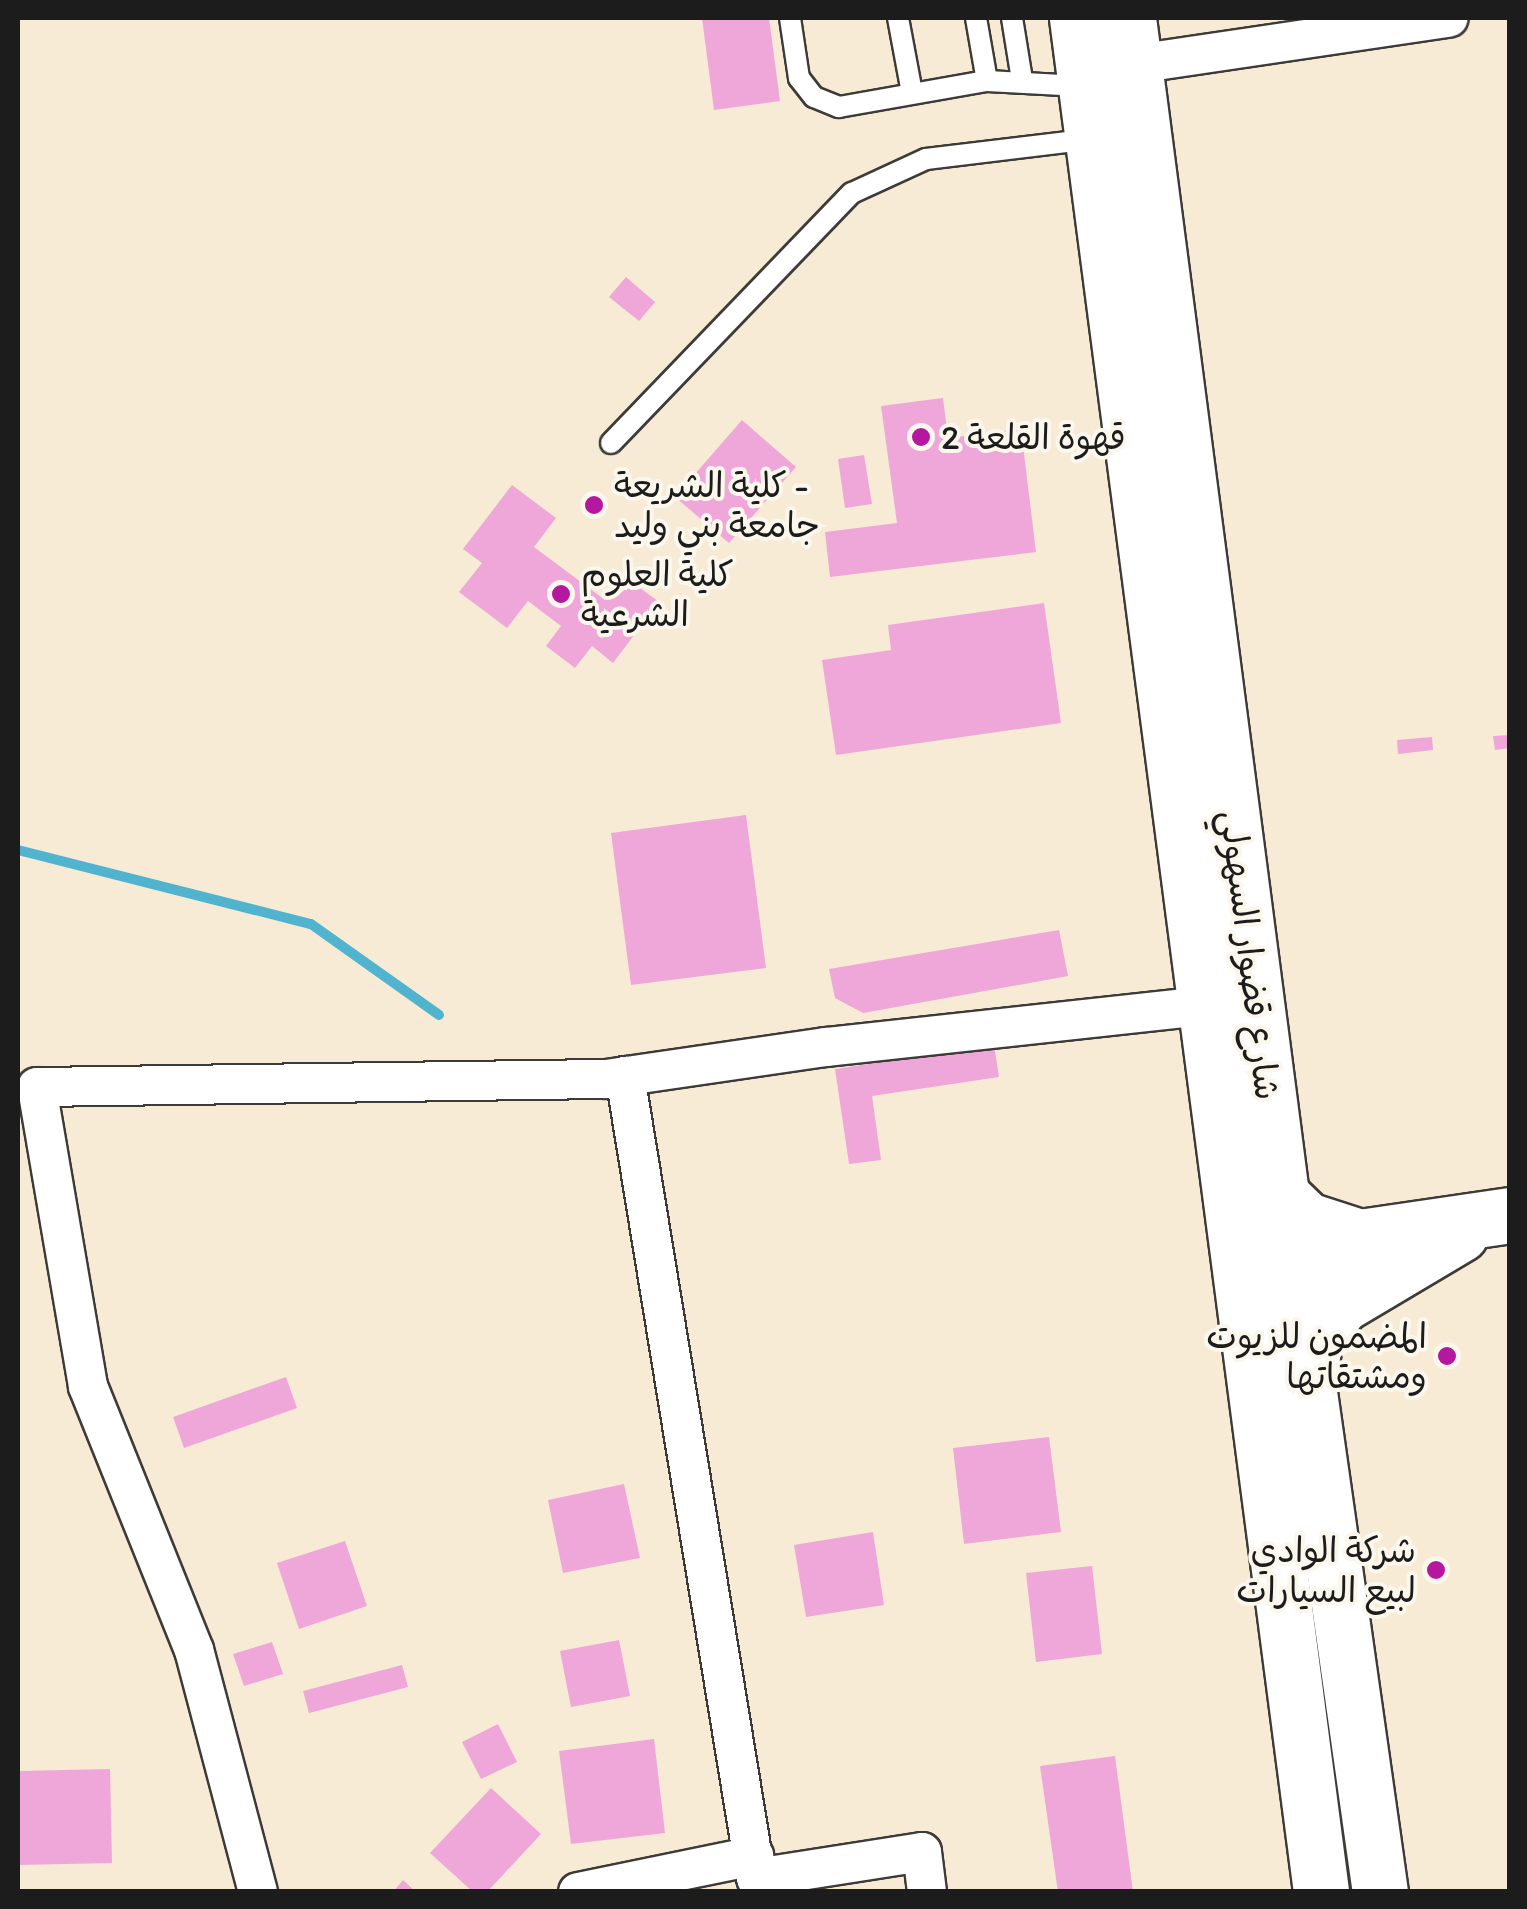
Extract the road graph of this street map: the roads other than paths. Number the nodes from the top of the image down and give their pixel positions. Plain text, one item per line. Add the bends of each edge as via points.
1 (790, 18) edge
2 (898, 18) edge
3 (976, 18) edge
4 (1012, 18) edge
5 (1077, 18) edge
6 (1450, 18) edge
7 (1406, 21) edge
8 (1132, 41) edge
9 (986, 80) junction
10 (1022, 80) junction
11 (912, 93) junction
12 (1090, 112) junction
13 (611, 443) dead end
14 (1206, 1006) junction
15 (625, 1076) junction
16 (1281, 1195) junction
17 (1494, 1218) edge
18 (1236, 1235) junction
19 (1360, 1238) junction
20 (1292, 1276) junction
21 (1362, 1292) junction
22 (1250, 1336) junction
23 (1308, 1376) junction
24 (754, 1856) junction
25 (258, 1892) edge
26 (578, 1892) edge
27 (926, 1892) edge
28 (1321, 1892) edge
29 (1380, 1892) edge

1 - 11 lane via 795,67 814,97 852,106
2 - 11 lane
3 - 9 lane
4 - 10 lane
5 - 12 main road, شارع قضوار السهولي
6 - 7 street
7 - 8 street
8 - 16 main road, شارع قضوار السهولي
9 - 10 lane
9 - 11 lane
10 - 12 lane
12 - 13 lane via 926,159 852,193
12 - 14 main road, شارع قضوار السهولي
14 - 15 street via 826,1046
14 - 18 main road, شارع قضوار السهولي
15 - 24 street
15 - 25 street via 37,1087 88,1386 194,1650
16 - 19 main road via 1308,1220
16 - 20 main road, شارع قضوار السهولي
17 - 19 main road
17 - 21 main road
18 - 20 main road
18 - 22 main road, شارع قضوار السهولي
19 - 20 main road
20 - 21 main road
20 - 22 main road
20 - 23 main road, شارع قضوار السهولي
21 - 23 main road via 1326,1322 1307,1360
22 - 28 main road, شارع قضوار السهولي
23 - 29 main road, شارع قضوار السهولي
24 - 26 street
24 - 27 street via 756,1878 922,1852

